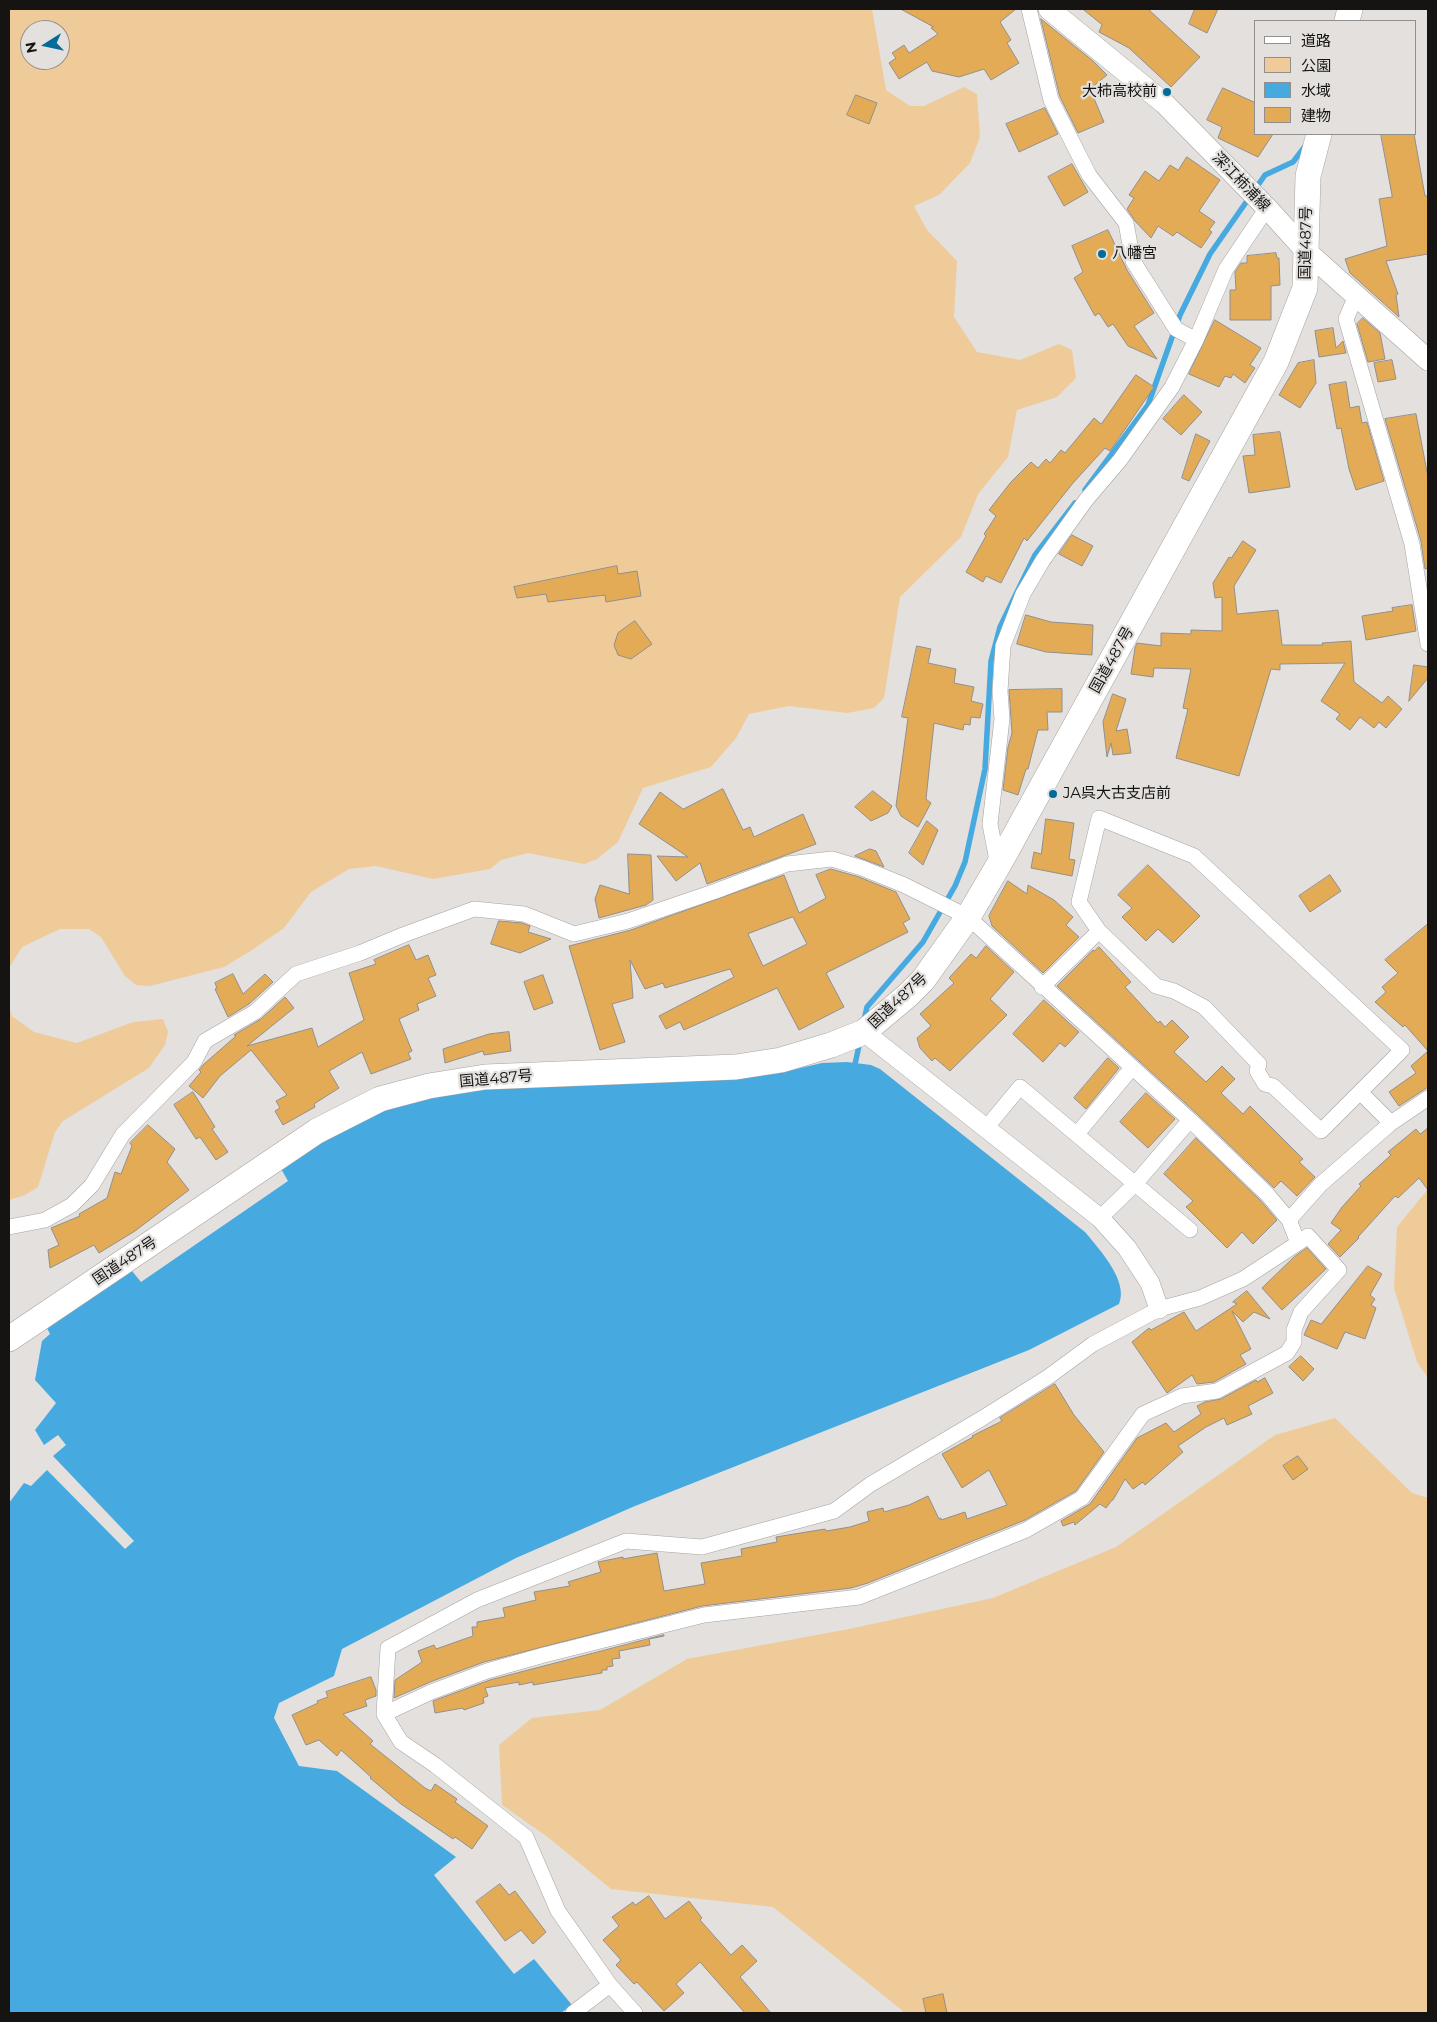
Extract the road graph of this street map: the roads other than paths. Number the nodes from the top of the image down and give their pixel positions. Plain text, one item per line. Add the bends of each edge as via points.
1 (1029, 9) edge
2 (1049, 9) edge
3 (1318, 135) edge
4 (1264, 204) junction
5 (1306, 251) junction
6 (1356, 296) junction
7 (1196, 340) junction
8 (1428, 360) edge
9 (1428, 644) edge
10 (998, 866) junction
11 (968, 918) junction
12 (1099, 931) junction
13 (1042, 987) junction
14 (864, 1032) junction
15 (1131, 1069) junction
16 (1360, 1092) junction
17 (1428, 1098) edge
18 (1190, 1120) junction
19 (1391, 1123) junction
20 (986, 1128) junction
21 (1077, 1134) junction
22 (1136, 1184) junction
23 (1100, 1218) junction
24 (1289, 1220) junction
25 (9, 1226) edge
26 (1190, 1230) dead end
27 (1298, 1243) junction
28 (1158, 1309) junction
29 (9, 1339) edge
30 (384, 1714) junction
31 (610, 1985) junction
32 (573, 2013) edge
33 (635, 2013) edge

1 - 7 street via 1051,100 1089,175 1126,223 1133,261 1176,329
2 - 4 main road, 深江柿浦線 via 1164,103
3 - 5 highway, 国道487号 via 1308,176
4 - 5 main road, 深江柿浦線
4 - 7 street via 1226,269
5 - 6 main road, 深江柿浦線
5 - 10 highway, 国道487号 via 1305,288 1276,362
6 - 8 main road, 深江柿浦線
6 - 9 street via 1346,319 1412,544
7 - 10 street via 1172,387 1148,422 1042,560 1023,594 1003,646 1002,719 990,824
10 - 11 highway, 国道487号
11 - 13 street
11 - 14 highway, 国道487号 via 923,980
11 - 25 street via 904,885 832,859 787,864 628,922 574,934 524,914 474,909 296,974 255,1012 205,1041 194,1062 123,1134 92,1185 72,1205 45,1220
12 - 13 street
12 - 16 street via 1156,986 1174,991 1204,1007 1259,1064 1257,1071 1265,1084 1273,1086 1321,1131
12 - 16 street via 1080,902 1099,818 1194,856 1402,1050
13 - 15 street
14 - 20 street
14 - 29 highway, 国道487号 via 781,1060 736,1067 485,1077 429,1086 380,1099 317,1131
15 - 18 street
15 - 21 street
16 - 19 street
17 - 19 street
18 - 22 street
18 - 24 street via 1267,1194
19 - 24 street via 1321,1184
20 - 21 street via 1020,1087
20 - 23 street
21 - 22 street
22 - 23 street
22 - 26 street
23 - 28 street via 1127,1248 1145,1276
24 - 27 street
27 - 28 street via 1243,1279 1200,1298
27 - 30 street via 1308,1236 1338,1270 1301,1312 1294,1330 1294,1342 1287,1353 1217,1391 1182,1396 1142,1414 1082,1498 1026,1530 859,1596 704,1615 487,1671
28 - 30 street via 1093,1344 1039,1382 871,1484 834,1511 702,1547 626,1541 477,1600 388,1648
30 - 31 street via 401,1742 526,1837 558,1911
31 - 32 street
31 - 33 street

